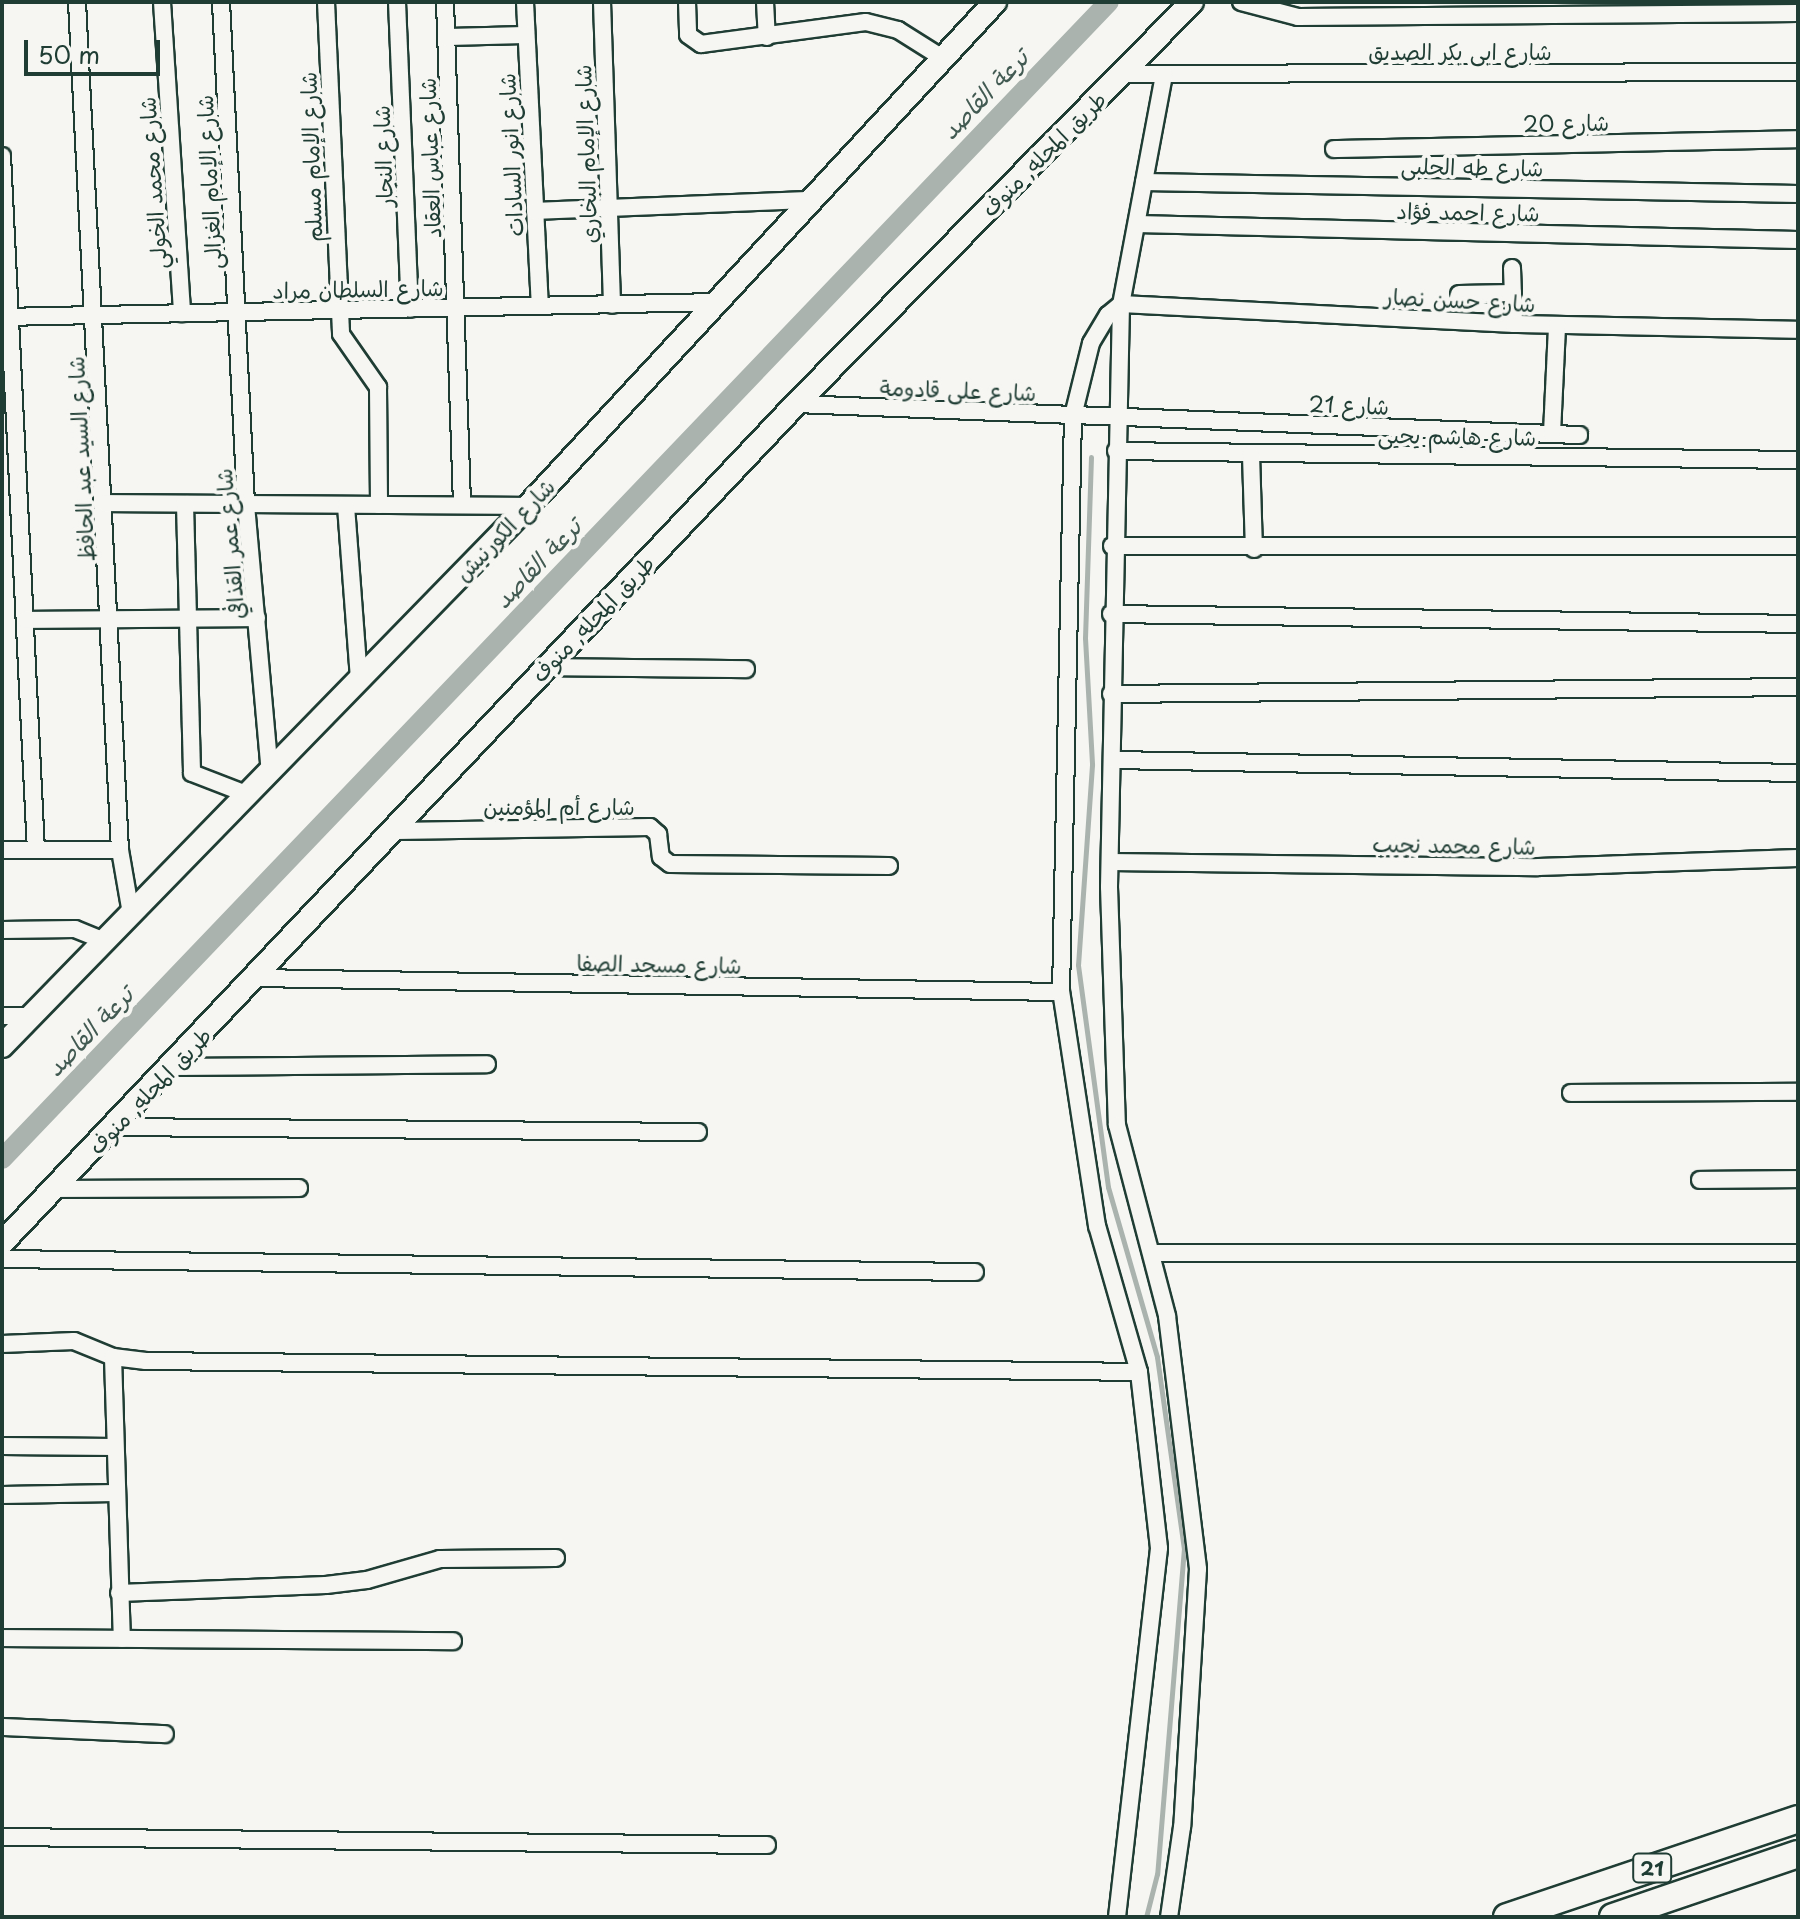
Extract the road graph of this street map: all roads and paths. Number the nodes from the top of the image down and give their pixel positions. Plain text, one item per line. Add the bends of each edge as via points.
1 (77, 2) edge
2 (162, 2) edge
3 (221, 2) edge
4 (326, 2) edge
5 (397, 2) edge
6 (445, 2) edge
7 (525, 2) edge
8 (602, 2) edge
9 (687, 2) edge
10 (765, 2) edge
11 (995, 2) edge
12 (1192, 2) edge
13 (1241, 2) edge
14 (1798, 13) edge
15 (526, 35) junction
16 (447, 37) junction
17 (767, 37) junction
18 (944, 59) junction
19 (1798, 72) edge
20 (1122, 74) junction
21 (1164, 75) junction
22 (1798, 139) edge
23 (1334, 149) dead end
24 (2, 156) edge
25 (1144, 182) junction
26 (1798, 194) edge
27 (812, 200) junction
28 (609, 210) junction
29 (535, 211) junction
30 (1137, 224) junction
31 (1798, 240) edge
32 (1512, 268) dead end
33 (1513, 293) junction
34 (1459, 294) dead end
35 (716, 302) junction
36 (1121, 304) junction
37 (612, 305) junction
38 (540, 306) junction
39 (456, 308) junction
40 (410, 309) junction
41 (339, 310) junction
42 (236, 312) junction
43 (182, 313) junction
44 (95, 315) junction
45 (7, 317) edge
46 (1514, 324) junction
47 (1557, 325) junction
48 (1798, 330) edge
49 (796, 404) junction
50 (1073, 416) junction
51 (1118, 417) junction
52 (1552, 433) junction
53 (1579, 435) dead end
54 (1116, 451) junction
55 (1251, 455) junction
56 (1798, 460) edge
57 (105, 503) junction
58 (185, 504) junction
59 (246, 505) junction
60 (379, 505) junction
61 (462, 505) junction
62 (346, 506) junction
63 (528, 506) junction
64 (1112, 546) junction
65 (1798, 546) edge
66 (1254, 549) junction
67 (1111, 614) junction
68 (257, 618) junction
69 (189, 619) junction
70 (26, 620) junction
71 (110, 620) junction
72 (1798, 624) edge
73 (544, 667) junction
74 (746, 669) dead end
75 (359, 680) junction
76 (1798, 687) edge
77 (1111, 694) junction
78 (1114, 760) junction
79 (270, 773) junction
80 (1798, 773) edge
81 (249, 795) junction
82 (396, 831) junction
83 (2, 850) edge
84 (36, 850) junction
85 (120, 850) junction
86 (1798, 858) edge
87 (1110, 862) junction
88 (889, 866) dead end
89 (131, 914) junction
90 (2, 930) edge
91 (104, 941) junction
92 (256, 978) junction
93 (1061, 992) junction
94 (2, 1016) edge
95 (32, 1016) junction
96 (2, 1046) edge
97 (487, 1064) dead end
98 (171, 1067) junction
99 (1798, 1092) edge
100 (1571, 1093) dead end
101 (113, 1127) junction
102 (698, 1132) dead end
103 (1798, 1179) edge
104 (1700, 1180) dead end
105 (299, 1188) dead end
106 (55, 1189) junction
107 (2, 1243) edge
108 (1154, 1253) junction
109 (1798, 1253) edge
110 (2, 1259) edge
111 (975, 1272) dead end
112 (2, 1344) edge
113 (113, 1357) junction
114 (1139, 1372) junction
115 (2, 1446) edge
116 (114, 1447) junction
117 (115, 1493) junction
118 (2, 1495) edge
119 (556, 1558) dead end
120 (119, 1593) junction
121 (2, 1638) edge
122 (122, 1639) junction
123 (453, 1641) dead end
124 (2, 1727) edge
125 (165, 1734) dead end
126 (1798, 1819) edge
127 (2, 1837) edge
128 (767, 1845) dead end
129 (1798, 1854) edge
130 (1117, 1917) edge
131 (1169, 1917) edge
132 (1507, 1917) edge
133 (1613, 1917) edge

1 - 44 street, شارع السيد عبد الحافظ
2 - 43 street, شارع محمد الخولي
3 - 42 street, شارع الإمام الغزالى
4 - 41 street, شارع الإمام مسلم
5 - 40 street, شارع النجار
6 - 16 street, شارع عباس العقاد
7 - 15 street, شارع انور السادات
8 - 28 street, شارع الإمام البخاري
9 - 17 street via 688,35 701,44
10 - 17 street
11 - 18 main road, شارع الكورنيش
12 - 20 main road, طريق المحله, منوف
13 - 14 street via 1298,17
15 - 16 street
15 - 29 street, شارع انور السادات
16 - 39 street, شارع عباس العقاد
17 - 18 street via 866,22 898,30
18 - 27 main road, شارع الكورنيش
19 - 21 street, شارع ابى بكر الصديق
20 - 21 street, شارع ابى بكر الصديق
20 - 49 main road, طريق المحله, منوف
21 - 25 street
22 - 23 street, شارع 20
24 - 45 street
25 - 26 street, شارع طه الحلبى
25 - 30 street
27 - 28 street
27 - 35 main road, شارع الكورنيش
28 - 29 street
28 - 37 street, شارع الإمام البخاري
29 - 38 street, شارع انور السادات
30 - 31 street, شارع احمد فؤاد
30 - 36 street
32 - 33 street
33 - 34 street
33 - 46 street
35 - 37 street, شارع السلطان مراد
35 - 63 main road, شارع الكورنيش
36 - 46 street, شارع حسن نصار
36 - 50 street via 1091,343
36 - 51 street
37 - 38 street, شارع السلطان مراد
38 - 39 street, شارع السلطان مراد
39 - 40 street, شارع السلطان مراد
39 - 61 street, شارع عباس العقاد
40 - 41 street, شارع السلطان مراد
41 - 42 street, شارع السلطان مراد
41 - 60 street, شارع الإمام مسلم via 342,341 378,387
42 - 43 street, شارع السلطان مراد
42 - 59 street, شارع عمر القذافي
43 - 44 street, شارع السلطان مراد
44 - 45 street, شارع السلطان مراد
44 - 57 street, شارع السيد عبد الحافظ
45 - 70 street
46 - 47 street, شارع حسن نصار
47 - 48 street, شارع حسن نصار
47 - 52 street
49 - 50 street, شارع على قادومة
49 - 73 main road, طريق المحله, منوف
50 - 51 street, شارع على قادومة
50 - 93 street
51 - 52 street, شارع 21
51 - 54 street
52 - 53 street, شارع 21
54 - 55 street, شارع هاشم يحيى
54 - 64 street
55 - 56 street, شارع هاشم يحيى
55 - 66 street
57 - 58 street
57 - 71 street, شارع السيد عبد الحافظ
58 - 59 street
58 - 69 street
59 - 62 street
59 - 68 street, شارع عمر القذافي
60 - 61 street
60 - 62 street
61 - 63 street
62 - 75 street
63 - 75 main road, شارع الكورنيش
64 - 66 street
64 - 67 street
65 - 66 street
67 - 72 street
67 - 77 street
68 - 69 street
68 - 79 street, شارع عمر القذافي
69 - 71 street
69 - 81 street via 192,773
70 - 71 street
70 - 84 street
71 - 85 street, شارع السيد عبد الحافظ
73 - 74 street
73 - 82 main road, طريق المحله, منوف
75 - 79 main road, شارع الكورنيش
76 - 77 street
77 - 78 street
78 - 80 street
78 - 87 street
79 - 81 main road, شارع الكورنيش
81 - 89 main road, شارع الكورنيش
82 - 88 street, شارع أم المؤمنين via 650,827 658,834 661,857 670,864
82 - 92 main road, طريق المحله, منوف
83 - 84 street
84 - 85 street
85 - 89 street, شارع السيد عبد الحافظ
86 - 87 street, شارع محمد نجيب via 1538,867
87 - 108 street via 1111,1065 1117,1125
89 - 91 main road, شارع الكورنيش
90 - 91 street via 75,929
91 - 95 main road, شارع الكورنيش
92 - 93 street, شارع مسجد الصفا
92 - 98 main road, طريق المحله, منوف
93 - 114 street via 1097,1226
94 - 95 street
95 - 96 main road, شارع الكورنيش
97 - 98 street
98 - 101 main road, طريق المحله, منوف
99 - 100 street
101 - 102 street
101 - 106 main road, طريق المحله, منوف
103 - 104 street
105 - 106 street
106 - 107 main road, طريق المحله, منوف
108 - 109 street
108 - 131 street via 1177,1380 1198,1569 1188,1752
110 - 111 street
112 - 113 street via 74,1341
113 - 114 street
113 - 116 street
114 - 130 street via 1160,1565
115 - 116 street
116 - 117 street
117 - 118 street
117 - 120 street
119 - 120 street via 440,1559 367,1580 326,1585
120 - 122 street
121 - 122 street
122 - 123 street
124 - 125 street
126 - 132 highway, 21
127 - 128 street
129 - 133 highway, 21

